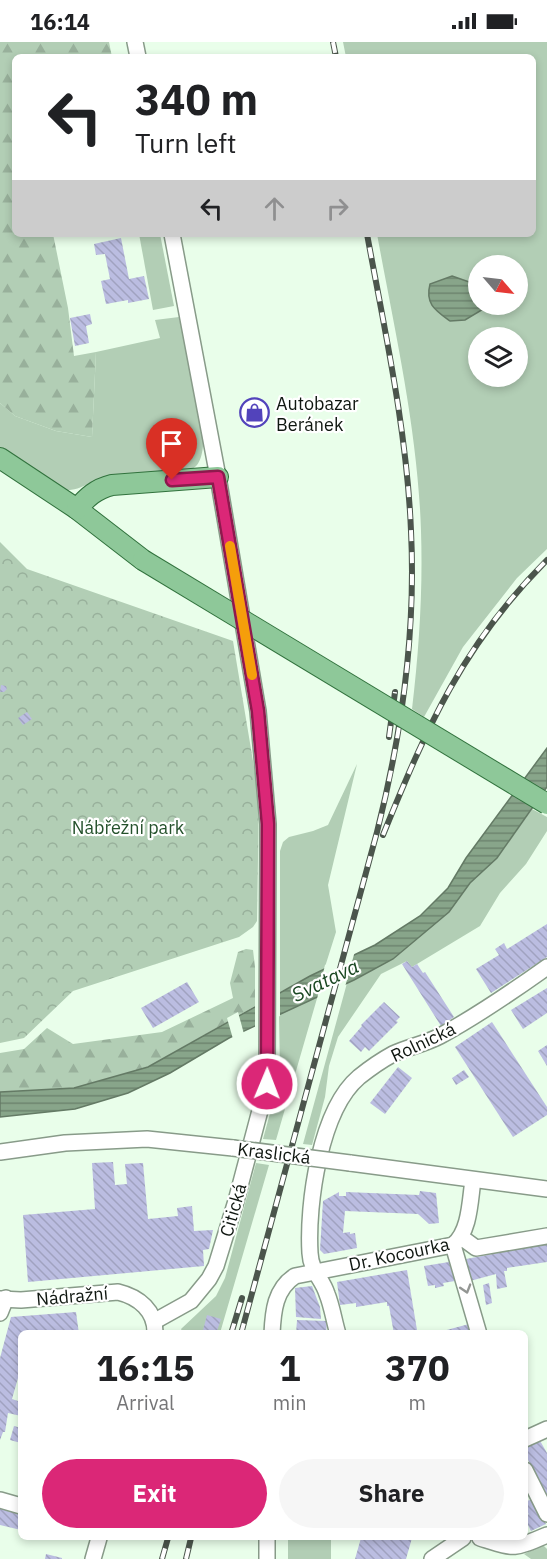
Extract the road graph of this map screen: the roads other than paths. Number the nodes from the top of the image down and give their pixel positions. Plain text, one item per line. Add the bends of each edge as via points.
1 (173, 237) edge
2 (0, 458) edge
3 (218, 477) junction
4 (76, 509) junction
5 (547, 804) edge
6 (547, 967) edge
7 (0, 1152) edge
8 (473, 1180) junction
9 (547, 1190) edge
10 (547, 1236) edge
11 (457, 1241) junction
12 (314, 1272) junction
13 (2, 1295) edge
14 (0, 1313) edge
15 (155, 1327) edge
16 (272, 1330) edge
17 (337, 1330) edge
18 (478, 1330) edge
19 (547, 1429) edge
20 (528, 1438) edge
21 (528, 1476) edge
22 (0, 1500) edge
23 (18, 1505) edge
24 (547, 1514) edge
25 (547, 1535) edge
26 (98, 1540) edge
27 (267, 1540) edge
28 (460, 1540) edge
29 (486, 1540) edge
30 (507, 1547) junction
31 (93, 1559) edge
32 (267, 1559) edge
33 (432, 1559) edge
34 (525, 1559) edge

1 - 3 street, Citická
2 - 4 main road
3 - 4 main road via 112,484 96,490
3 - 15 street, Citická via 258,711 268,824 267,1084 216,1266 191,1301
4 - 5 main road, bridge via 143,560
6 - 12 street, Rolnická via 438,1038 393,1054 358,1078 340,1100 324,1139 312,1200 310,1253
7 - 8 street, Kraslická, bridge via 65,1143 147,1139
8 - 9 street, Kraslická
8 - 11 street, Dr. Kocourka via 467,1219
10 - 11 street via 476,1248
11 - 12 street, Dr. Kocourka
11 -> 18 street
12 - 16 street, Dr. Kocourka via 287,1281 273,1311
12 - 17 street via 327,1292
13 - 14 street
13 - 15 street, Nádražní via 21,1300 118,1292 135,1298 150,1311
19 - 20 street
21 - 24 street
22 - 23 street
25 - 30 street via 520,1547
26 - 31 street
27 - 32 street
28 - 33 street
29 - 30 street
30 - 34 street

